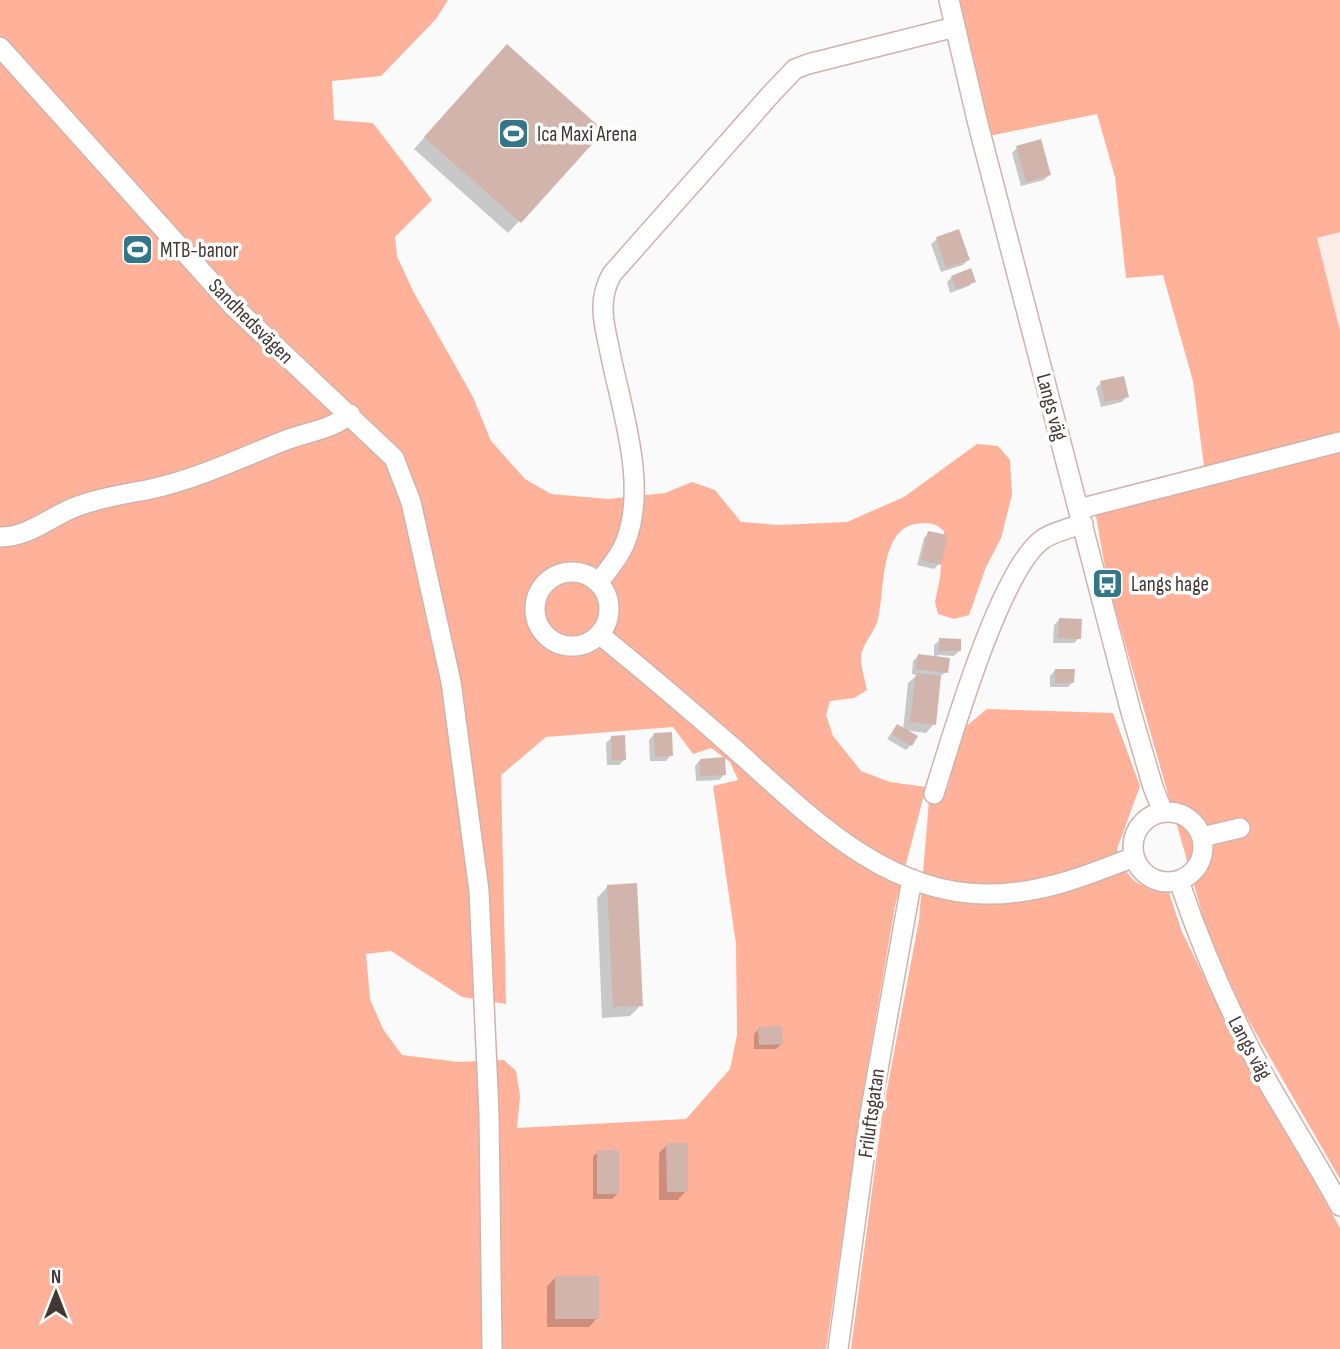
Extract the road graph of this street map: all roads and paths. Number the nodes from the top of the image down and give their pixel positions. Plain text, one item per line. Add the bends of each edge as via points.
1 (949, 0) edge
2 (955, 27) junction
3 (0, 47) edge
4 (350, 414) junction
5 (1340, 442) edge
6 (1081, 516) junction
7 (0, 537) edge
8 (598, 583) junction
9 (599, 635) junction
10 (934, 794) dead end
11 (1163, 812) junction
12 (1240, 828) dead end
13 (1202, 837) junction
14 (1134, 857) junction
15 (912, 879) junction
16 (1179, 881) junction
17 (1340, 1206) edge
18 (492, 1349) edge
19 (838, 1349) edge

1 - 2 street, Langs väg
2 - 6 street, Langs väg
2 - 8 street via 795,69 612,274 605,286 603,315 632,457 633,502 626,541
3 - 4 street, Sandhedsvägen via 220,293
4 - 7 street via 229,464 83,504 29,531
4 - 18 street, Sandhedsvägen via 394,458 411,502 451,682 479,891 489,1114
5 - 6 street
6 - 10 street via 1042,539 1010,586 977,665
6 - 11 street, Langs väg via 1131,712
8 - 9 street via 609,609
8 - 9 street via 583,573 559,574 540,589 534,612 541,629 559,644 583,644
9 - 15 street via 835,836
11 - 13 street via 1185,816
11 - 14 street via 1138,828
12 - 13 street
13 - 16 street via 1200,864
14 - 15 street via 1071,881 1020,893 966,893
14 - 16 street via 1150,877
15 - 19 street, Friluftsgatan via 870,1114
16 - 17 street, Langs väg via 1227,1003

